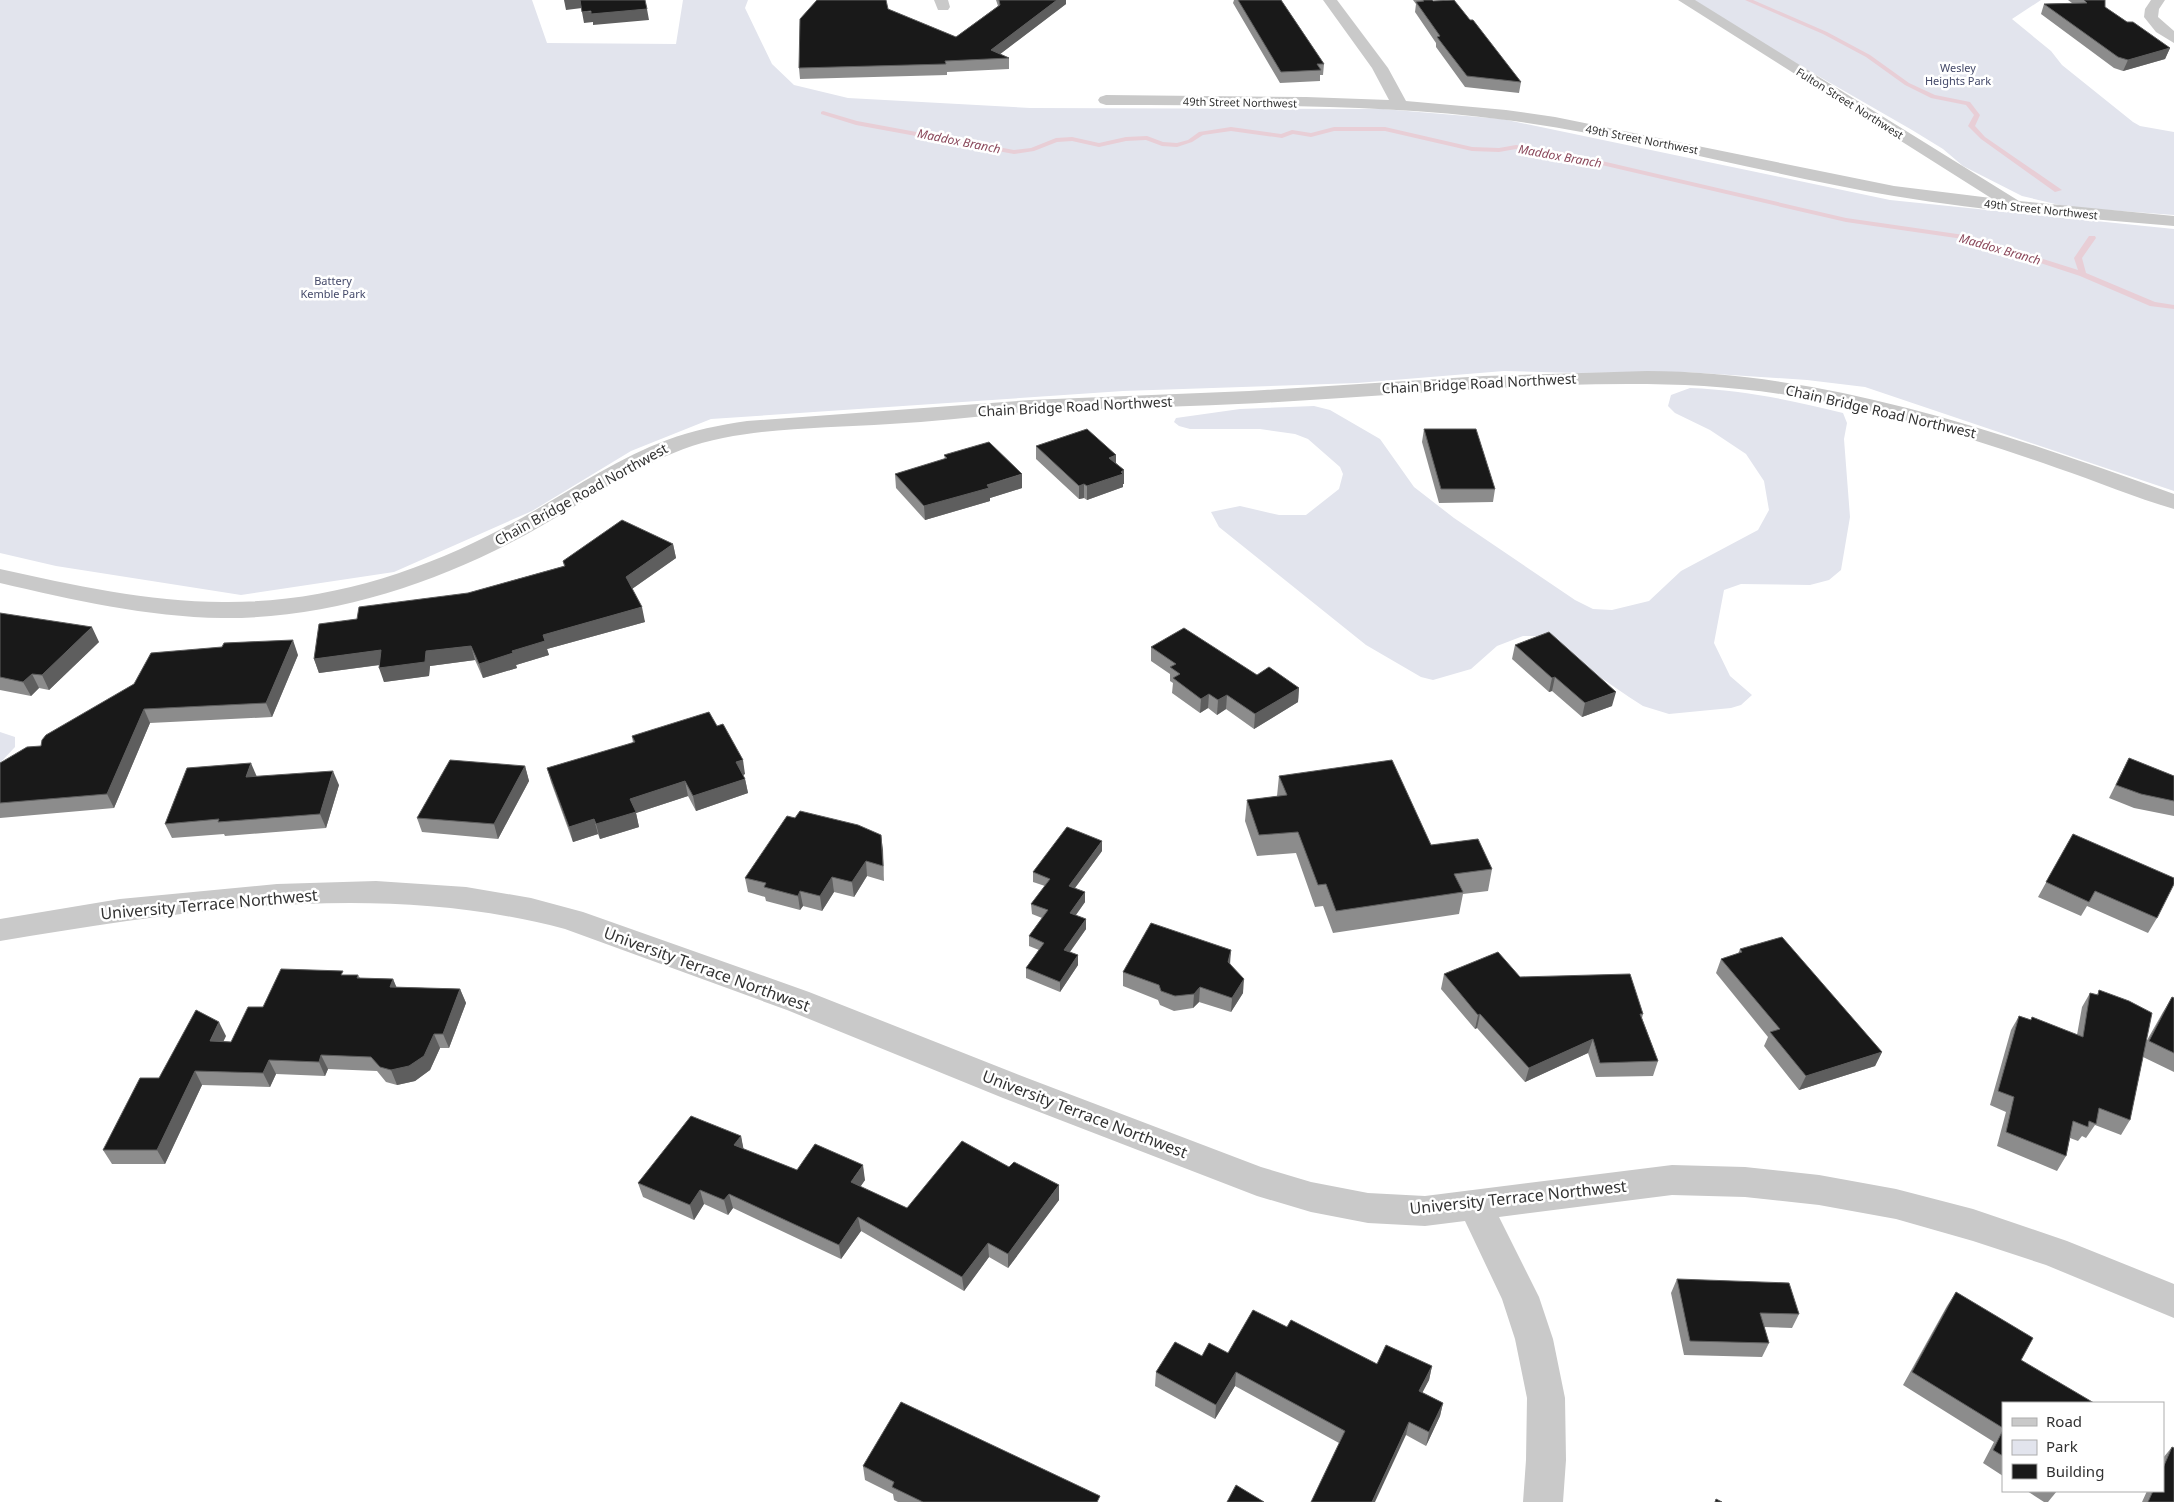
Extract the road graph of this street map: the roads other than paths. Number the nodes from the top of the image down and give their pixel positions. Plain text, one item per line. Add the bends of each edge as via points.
1 (1330, 0) edge
2 (1685, 0) edge
3 (2158, 0) edge
4 (2174, 38) edge
5 (1106, 100) dead end
6 (1399, 105) junction
7 (2016, 206) junction
8 (2174, 221) edge
9 (2174, 502) edge
10 (0, 576) edge
11 (0, 930) edge
12 (1475, 1206) junction
13 (2174, 1301) edge
14 (1543, 1502) edge

1 - 6 street via 1384,74 1397,95
2 - 7 street, Fulton Street Northwest
3 - 4 street via 2151,17
5 - 6 street, 49th Street Northwest
6 - 7 street, 49th Street Northwest via 1505,115 1576,126 1895,191
7 - 8 street, 49th Street Northwest
9 - 10 street, Chain Bridge Road Northwest via 2044,454 1956,428 1768,385 1657,376 1507,380 1250,397 1015,407 802,422 718,432 677,442 649,454 535,520 450,564 366,591 286,606 219,610 162,605
11 - 12 street, University Terrace Northwest via 142,907 315,892 422,893 522,908 572,920 798,1001 1015,1088 1293,1193 1387,1210 1425,1211
12 - 13 street, University Terrace Northwest via 1672,1180 1745,1182 1820,1190 1896,1204 1990,1230 2054,1252
12 - 14 street via 1520,1297 1544,1380

